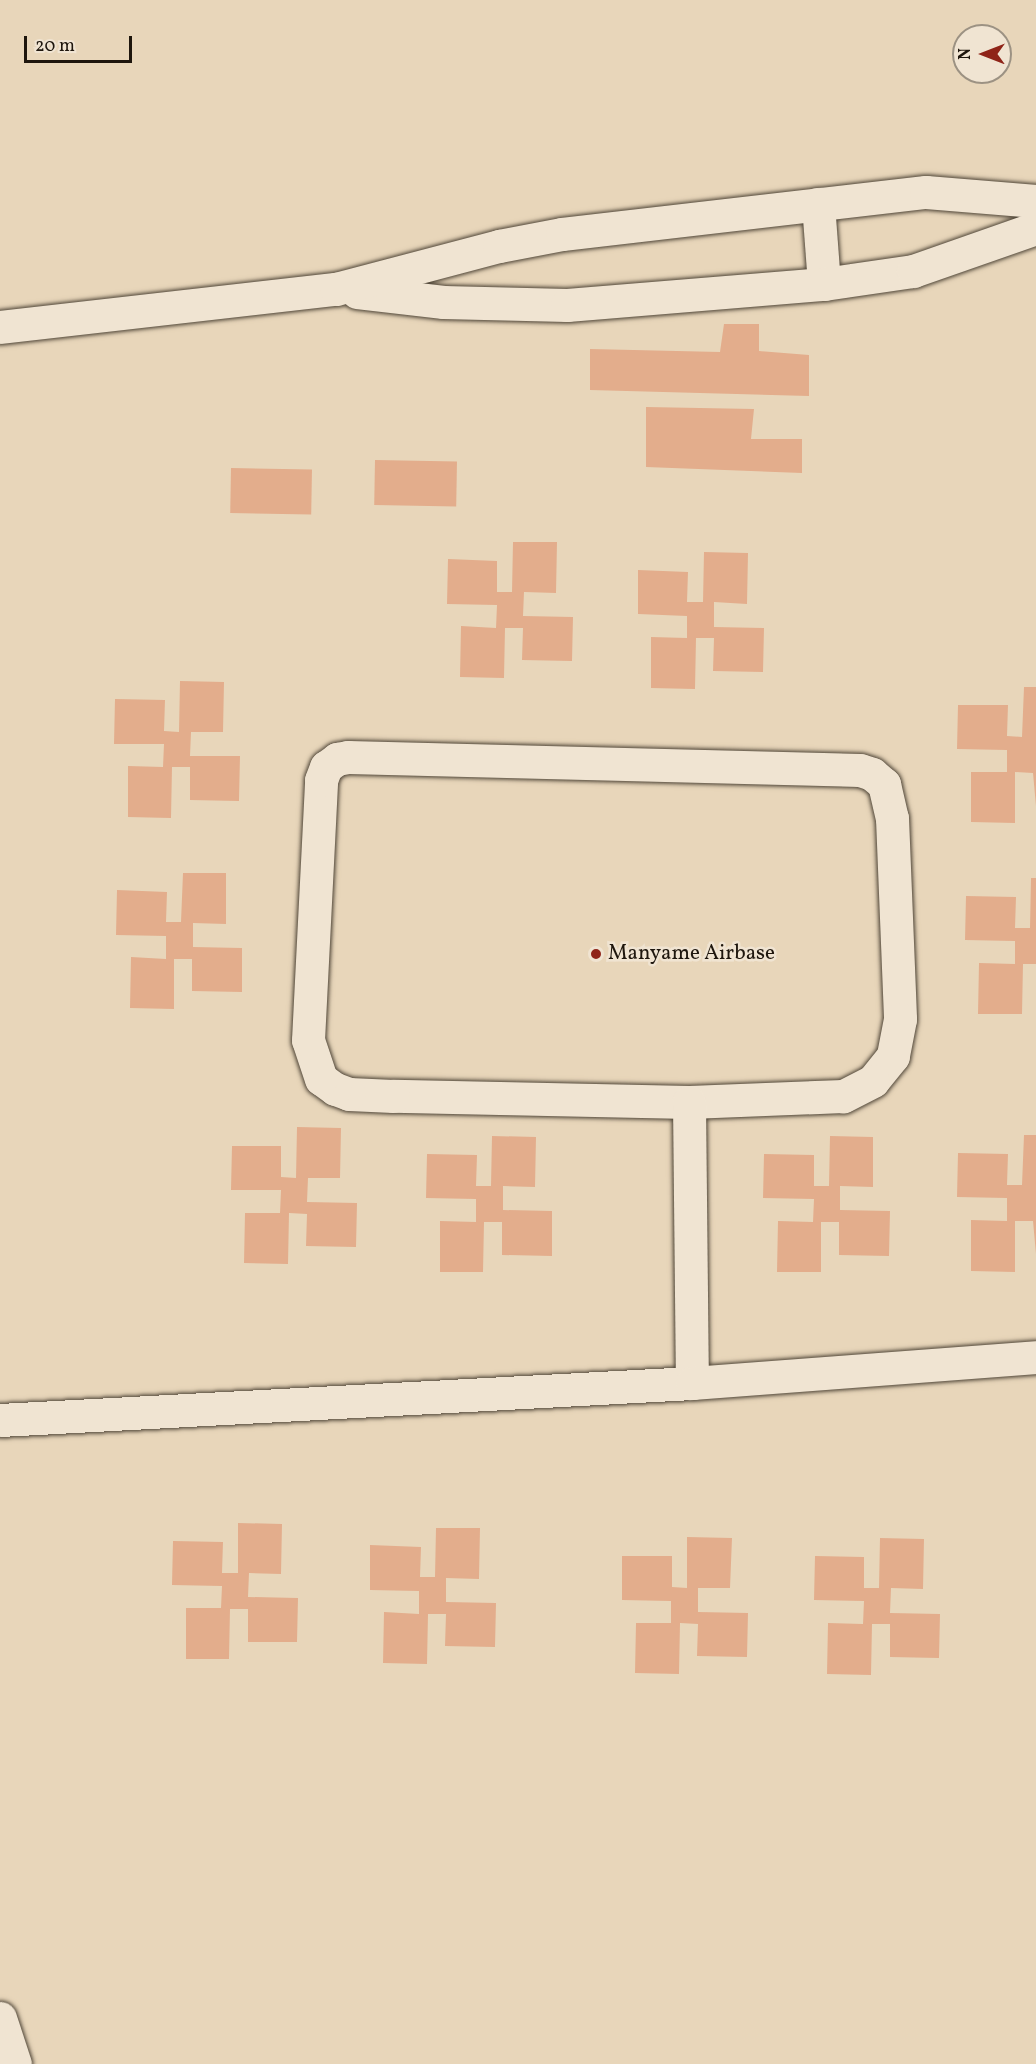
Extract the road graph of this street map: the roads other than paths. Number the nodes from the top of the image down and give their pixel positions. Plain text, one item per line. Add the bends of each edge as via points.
1 (1036, 201) edge
2 (818, 204) junction
3 (1036, 228) edge
4 (824, 284) junction
5 (336, 289) junction
6 (0, 327) edge
7 (689, 1102) junction
8 (1036, 1358) edge
9 (692, 1383) junction
10 (0, 1420) edge
11 (0, 2018) edge
12 (15, 2064) edge

1 - 2 street via 926,192
2 - 4 street
2 - 5 street via 562,234 499,246
3 - 4 street via 913,271
4 - 5 street via 567,305 443,302
5 - 6 street
7 - 7 street via 843,1096 873,1081 892,1056 900,1019 892,818 884,784 872,774 848,770 348,757 326,767 321,780 308,1040 321,1079 349,1094
7 - 9 street
8 - 9 street
9 - 10 street
11 - 12 street

